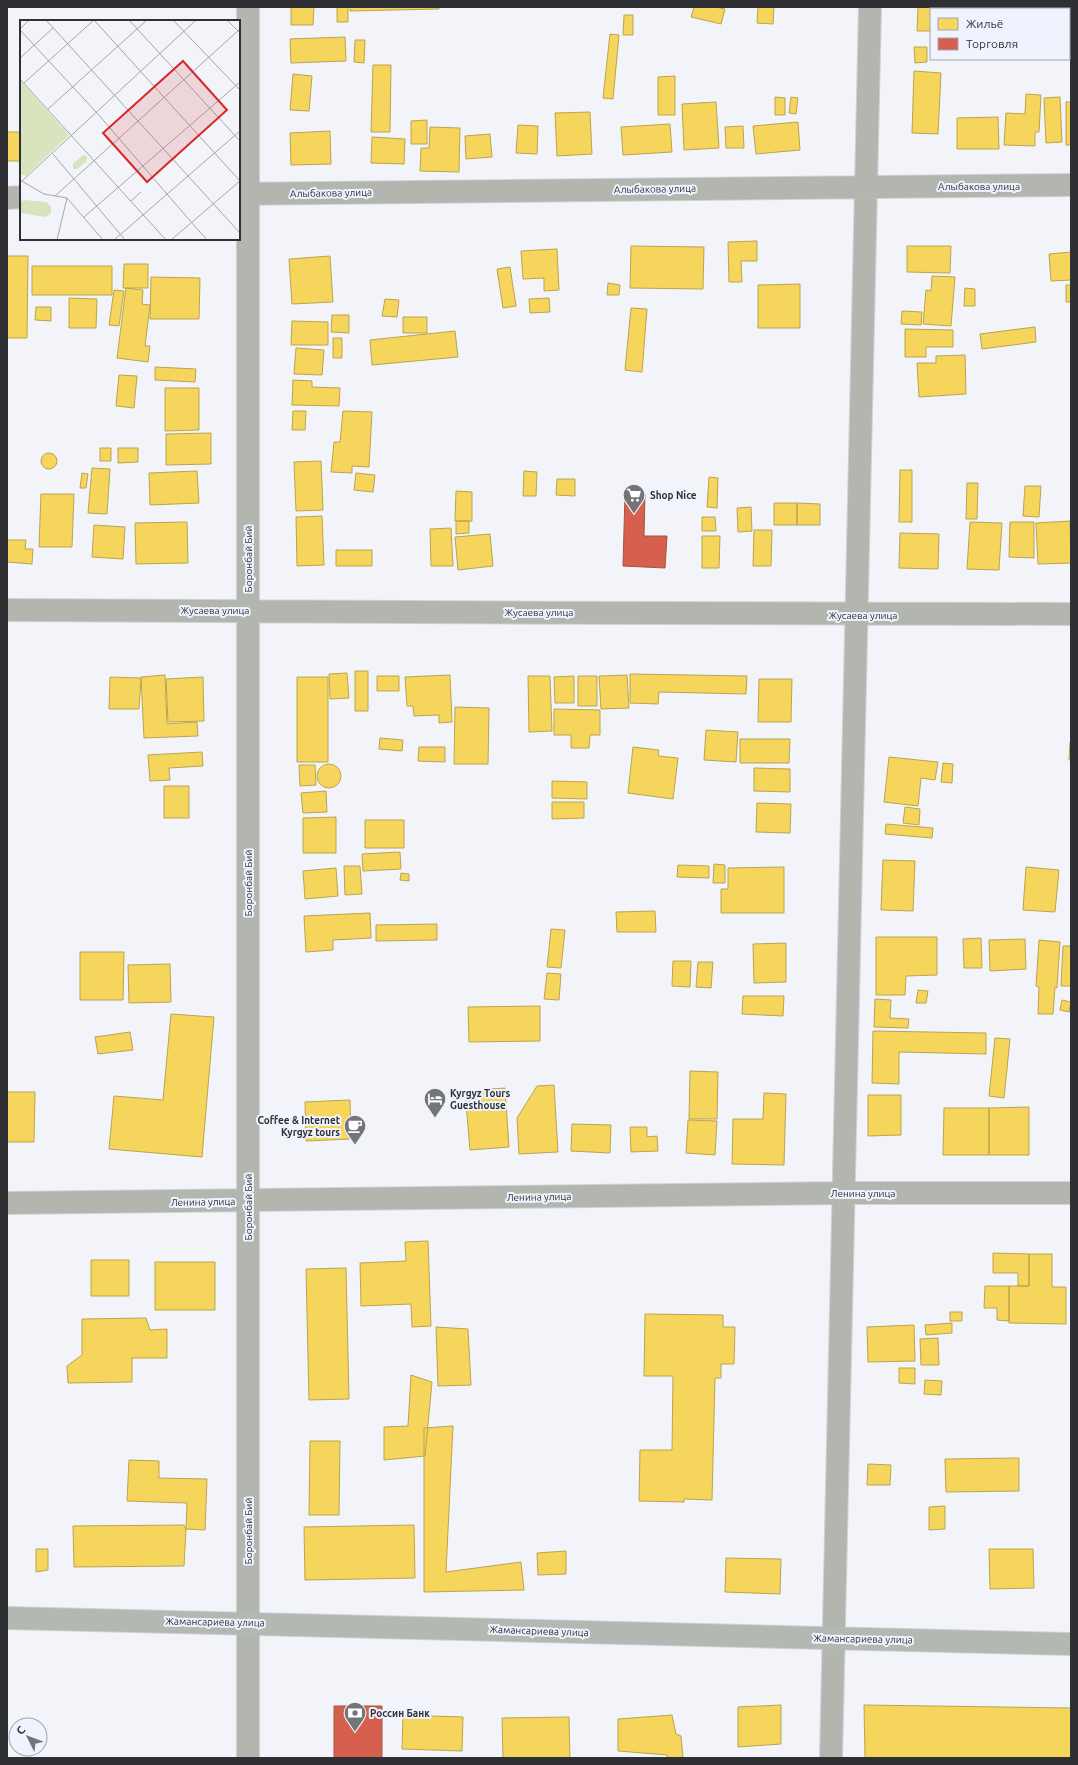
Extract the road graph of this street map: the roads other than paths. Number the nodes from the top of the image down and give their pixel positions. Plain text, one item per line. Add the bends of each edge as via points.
1 (248, 7) edge
2 (870, 7) edge
3 (1071, 185) edge
4 (866, 187) junction
5 (244, 194) edge
6 (20, 197) edge
7 (7, 198) edge
8 (7, 610) edge
9 (248, 610) junction
10 (1071, 614) edge
11 (856, 615) junction
12 (844, 1193) junction
13 (1071, 1193) edge
14 (248, 1201) junction
15 (7, 1204) edge
16 (7, 1618) edge
17 (248, 1623) junction
18 (834, 1639) junction
19 (1071, 1644) edge
20 (248, 1758) edge
21 (831, 1758) edge

1 - 5 street, Боронбай Бий
2 - 4 street
3 - 4 street, Алыбакова улица
4 - 5 street, Алыбакова улица
4 - 11 street
5 - 9 street, Боронбай Бий
6 - 7 street
8 - 9 street, Жусаева улица
9 - 11 street, Жусаева улица
9 - 14 street, Боронбай Бий
10 - 11 street, Жусаева улица
11 - 12 street
12 - 13 street, Ленина улица
12 - 14 street, Ленина улица
12 - 18 street
14 - 15 street, Ленина улица
14 - 17 street, Боронбай Бий
16 - 17 main road, Жамансариева улица
17 - 18 main road, Жамансариева улица
17 - 20 street, Боронбай Бий
18 - 19 main road, Жамансариева улица
18 - 21 street

